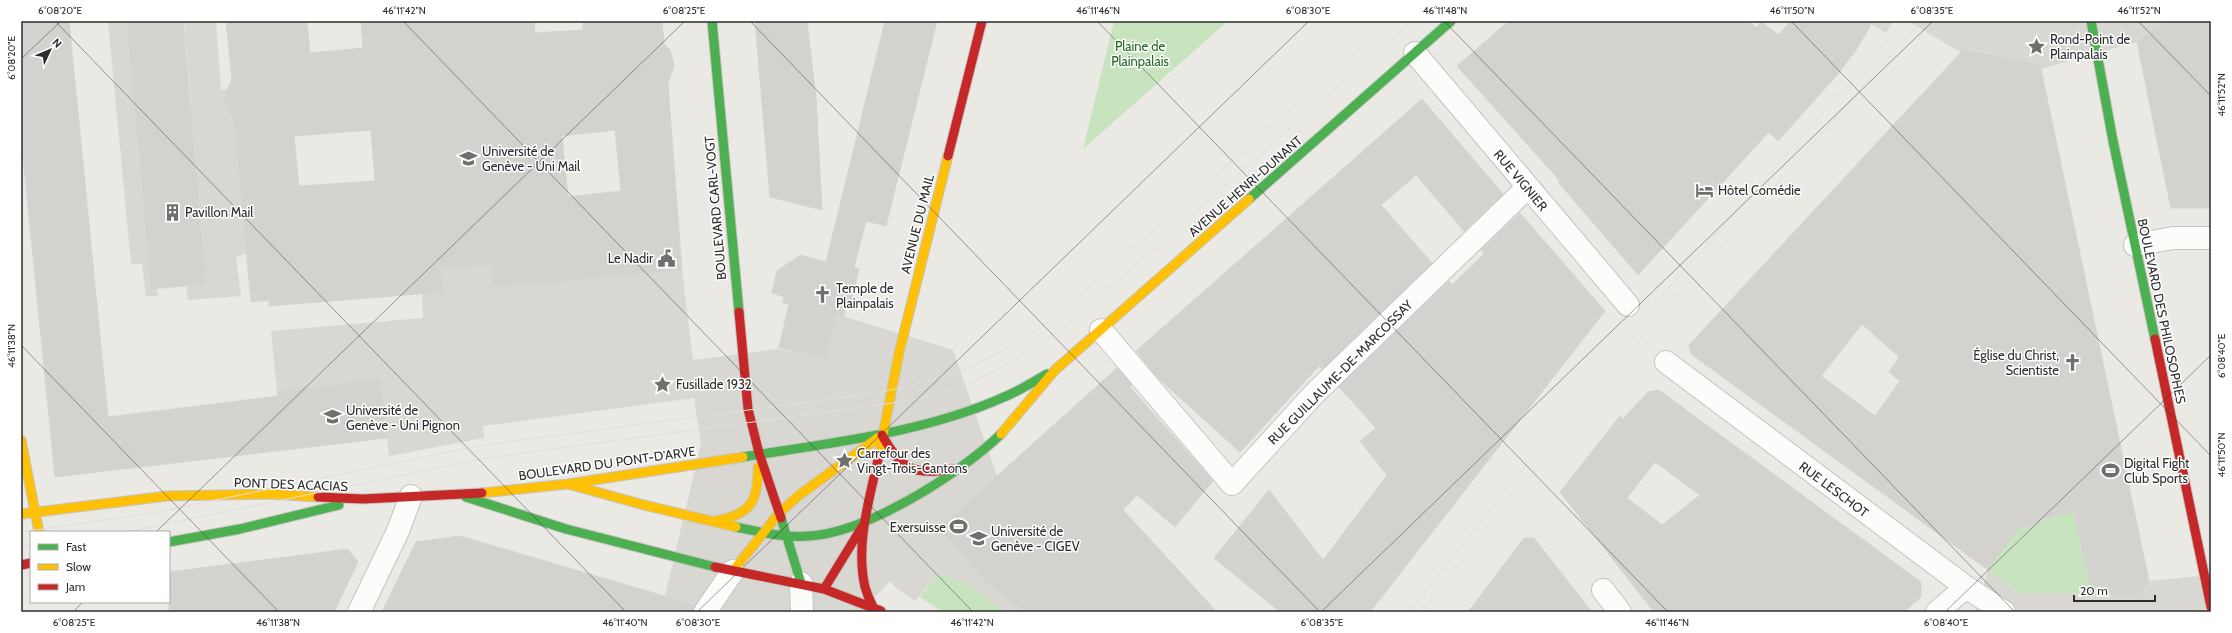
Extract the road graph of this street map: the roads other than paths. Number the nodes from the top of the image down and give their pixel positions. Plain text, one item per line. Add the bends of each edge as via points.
1 (712, 21) edge
2 (982, 21) edge
3 (1451, 21) edge
4 (2091, 21) edge
5 (1415, 53) junction
6 (1527, 188) junction
7 (2211, 238) edge
8 (2134, 245) junction
9 (1628, 305) dead end
10 (1101, 330) junction
11 (1666, 362) dead end
12 (1055, 370) junction
13 (882, 435) junction
14 (21, 440) edge
15 (758, 454) junction
16 (960, 467) junction
17 (568, 484) junction
18 (459, 495) junction
19 (411, 496) junction
20 (363, 499) junction
21 (35, 512) junction
22 (779, 513) junction
23 (21, 514) edge
24 (713, 522) junction
25 (865, 523) junction
26 (39, 531) edge
27 (763, 532) junction
28 (787, 536) junction
29 (170, 542) edge
30 (733, 571) junction
31 (801, 583) junction
32 (1966, 587) junction
33 (824, 589) junction
34 (1603, 590) dead end
35 (2211, 606) edge
36 (873, 607) junction
37 (359, 612) edge
38 (705, 612) edge
39 (802, 612) edge
40 (810, 612) edge
41 (882, 612) edge
42 (1620, 612) edge
43 (1937, 612) edge
44 (2004, 612) edge

1 - 15 main road, BOULEVARD CARL-VOGT via 745,392
2 - 13 main road, AVENUE DU MAIL via 905,326
3 - 5 main road, AVENUE HENRI-DUNANT
4 - 8 main road, BOULEVARD DES PHILOSOPHES
5 - 6 street, RUE VIGNIER
5 - 10 main road, AVENUE HENRI-DUNANT
6 - 9 street, RUE VIGNIER
6 - 10 street, RUE GUILLAUME-DE-MARCOSSAY via 1314,394 1232,484
7 - 8 street via 2173,238
8 - 35 main road, BOULEVARD DES PHILOSOPHES
10 - 12 main road, AVENUE HENRI-DUNANT
11 - 32 street, RUE LESCHOT
12 - 13 main road, AVENUE HENRI-DUNANT via 1005,397 962,413
12 - 16 main road, AVENUE HENRI-DUNANT via 1019,416 977,455
13 - 15 main road
13 - 16 main road via 893,457 910,471 932,473
13 - 22 main road via 798,496
13 - 25 main road, AVENUE DU MAIL
14 - 21 main road
15 - 17 main road, BOULEVARD DU PONT-D'ARVE
15 - 22 main road
15 - 24 main road via 757,496 750,508 740,515
16 - 25 main road via 895,508
17 - 18 main road, BOULEVARD DU PONT-D'ARVE
17 - 24 main road
18 - 19 main road, BOULEVARD DU PONT-D'ARVE
18 - 30 main road, BOULEVARD DU PONT-D'ARVE via 566,529
19 - 20 main road, BOULEVARD DU PONT-D'ARVE
19 - 37 street via 398,531
20 - 21 main road, PONT DES ACACIAS via 270,494 166,496
20 - 29 main road, PONT DES ACACIAS via 240,529
21 - 23 main road, PONT DES ACACIAS
21 - 26 main road
22 - 27 main road
22 - 28 main road
24 - 27 main road
25 - 28 main road via 811,536
25 - 33 main road
25 - 36 main road via 862,559 865,587
27 - 28 main road
27 - 30 main road
28 - 31 main road
30 - 31 main road
30 - 38 street
31 - 33 main road
31 - 39 street
32 - 43 street
32 - 44 street, RUE LESCHOT
33 - 36 main road
33 - 40 street
34 - 42 street
36 - 41 main road

